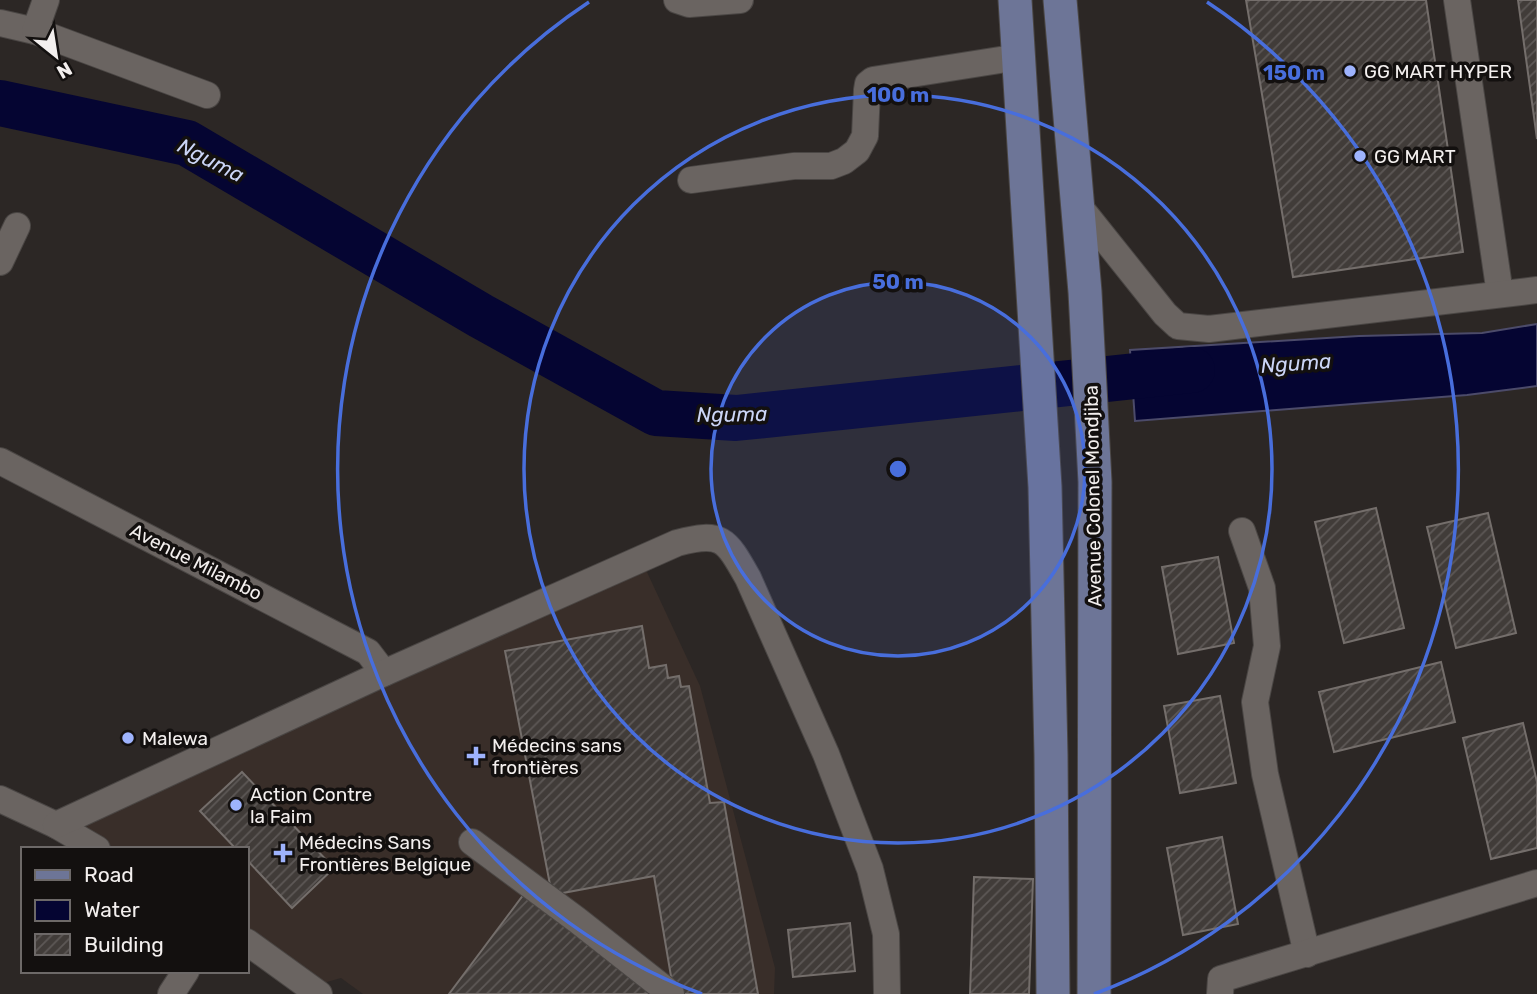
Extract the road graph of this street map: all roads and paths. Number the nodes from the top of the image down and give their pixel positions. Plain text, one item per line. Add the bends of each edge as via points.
1 (46, 0) edge
2 (677, 0) edge
3 (740, 0) edge
4 (1015, 0) edge
5 (1060, 0) edge
6 (1457, 0) edge
7 (0, 23) edge
8 (35, 31) junction
9 (1019, 57) junction
10 (207, 95) dead end
11 (691, 180) dead end
12 (1078, 205) junction
13 (17, 226) dead end
14 (0, 262) edge
15 (1537, 290) edge
16 (1500, 294) junction
17 (0, 461) edge
18 (1242, 531) dead end
19 (384, 673) junction
20 (0, 799) edge
21 (56, 825) junction
22 (472, 842) dead end
23 (94, 847) edge
24 (1537, 883) edge
25 (248, 943) edge
26 (1307, 954) junction
27 (185, 973) edge
28 (171, 994) edge
29 (319, 994) edge
30 (671, 994) edge
31 (887, 994) edge
32 (1053, 994) edge
33 (1094, 994) edge
34 (1220, 994) edge

1 - 8 street
2 - 3 street via 689,4
4 - 9 main road
5 - 12 main road, Avenue Colonel Mondjiba
6 - 16 street
7 - 8 street
8 - 10 street
9 - 11 street via 873,80 868,83 865,136 858,151 831,166 794,166
9 - 32 main road via 1045,486
12 - 16 street via 1178,326 1209,329
12 - 33 main road, Avenue Colonel Mondjiba via 1095,482
13 - 14 street
15 - 16 street
17 - 19 street, Avenue Milambo via 369,652
18 - 26 street via 1262,588 1267,646 1255,702 1265,774
19 - 21 street
19 - 31 street via 677,543 702,536 719,538 748,578 827,754 870,869 886,934
20 - 21 street
21 - 23 street
22 - 30 street
24 - 26 street
25 - 29 street
26 - 34 street via 1221,979
27 - 28 street

